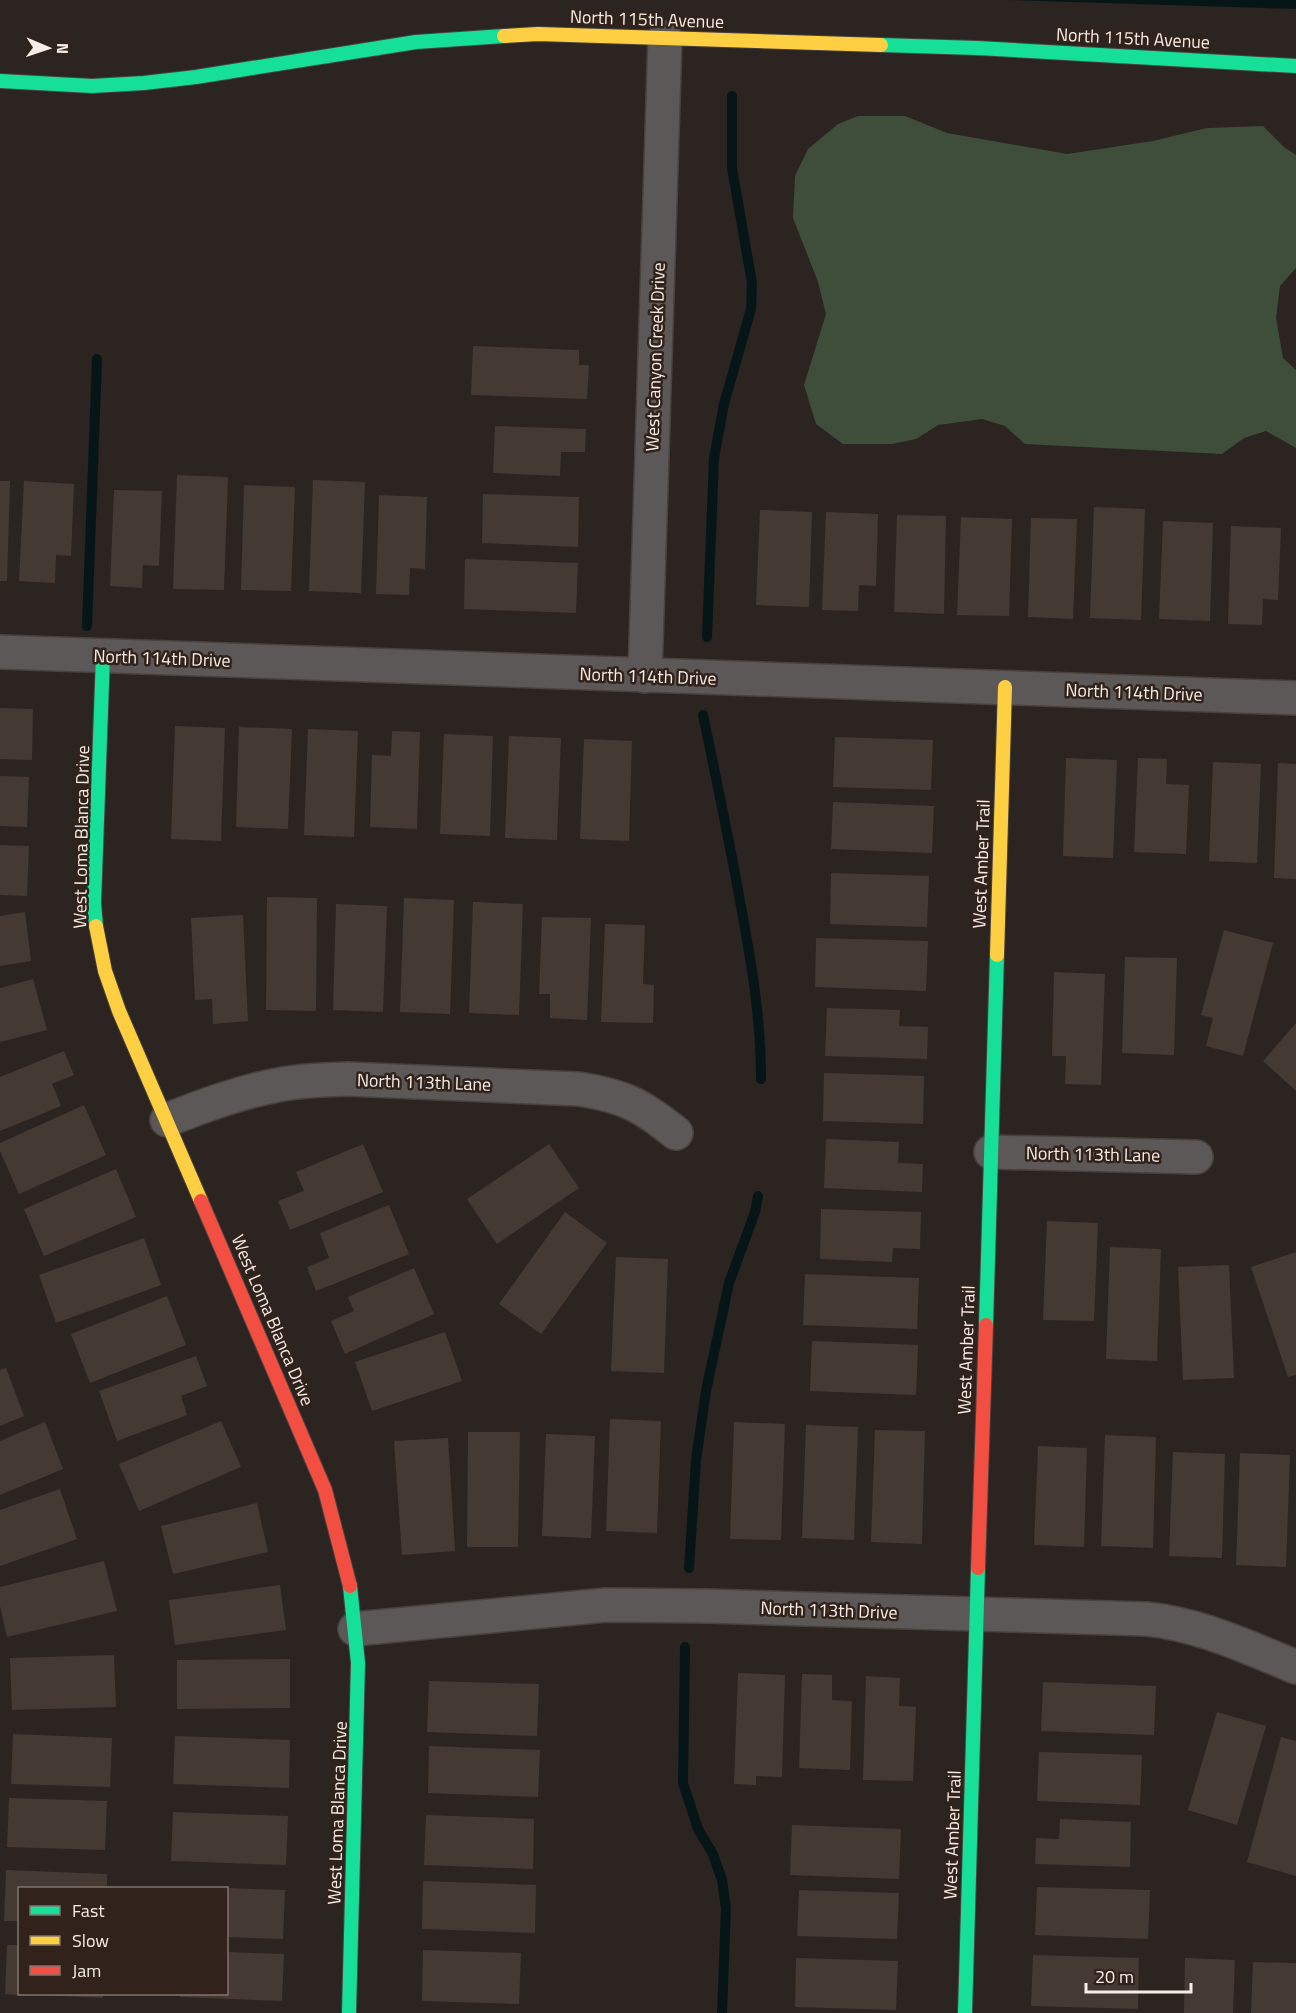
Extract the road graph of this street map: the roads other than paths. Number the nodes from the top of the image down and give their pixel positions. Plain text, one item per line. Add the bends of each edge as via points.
1 (665, 38) junction
2 (1296, 66) edge
3 (0, 81) edge
4 (0, 652) edge
5 (103, 656) junction
6 (645, 676) junction
7 (1005, 687) junction
8 (1296, 698) edge
9 (167, 1120) junction
10 (676, 1133) dead end
11 (991, 1152) junction
12 (1196, 1157) dead end
13 (976, 1614) junction
14 (355, 1629) junction
15 (1296, 1667) edge
16 (349, 2013) edge
17 (965, 2013) edge

1 - 2 street, North 115th Avenue via 977,48
1 - 3 street, North 115th Avenue via 538,34 416,42 144,83 92,86
1 - 6 street, West Canyon Creek Drive
4 - 5 street, North 114th Drive
5 - 6 street, North 114th Drive
5 - 9 street, West Loma Blanca Drive via 96,929 108,984
6 - 7 street, North 114th Drive
7 - 8 street, North 114th Drive
7 - 11 street, West Amber Trail
9 - 10 street, North 113th Lane via 219,1100 283,1084 348,1079 579,1089 633,1103
9 - 14 street, West Loma Blanca Drive via 325,1490 346,1565
11 - 12 street, North 113th Lane
11 - 13 street, West Amber Trail
13 - 14 street, North 113th Drive via 577,1606
13 - 15 street, North 113th Drive via 1171,1621
13 - 17 street, West Amber Trail
14 - 16 street, West Loma Blanca Drive via 358,1696

